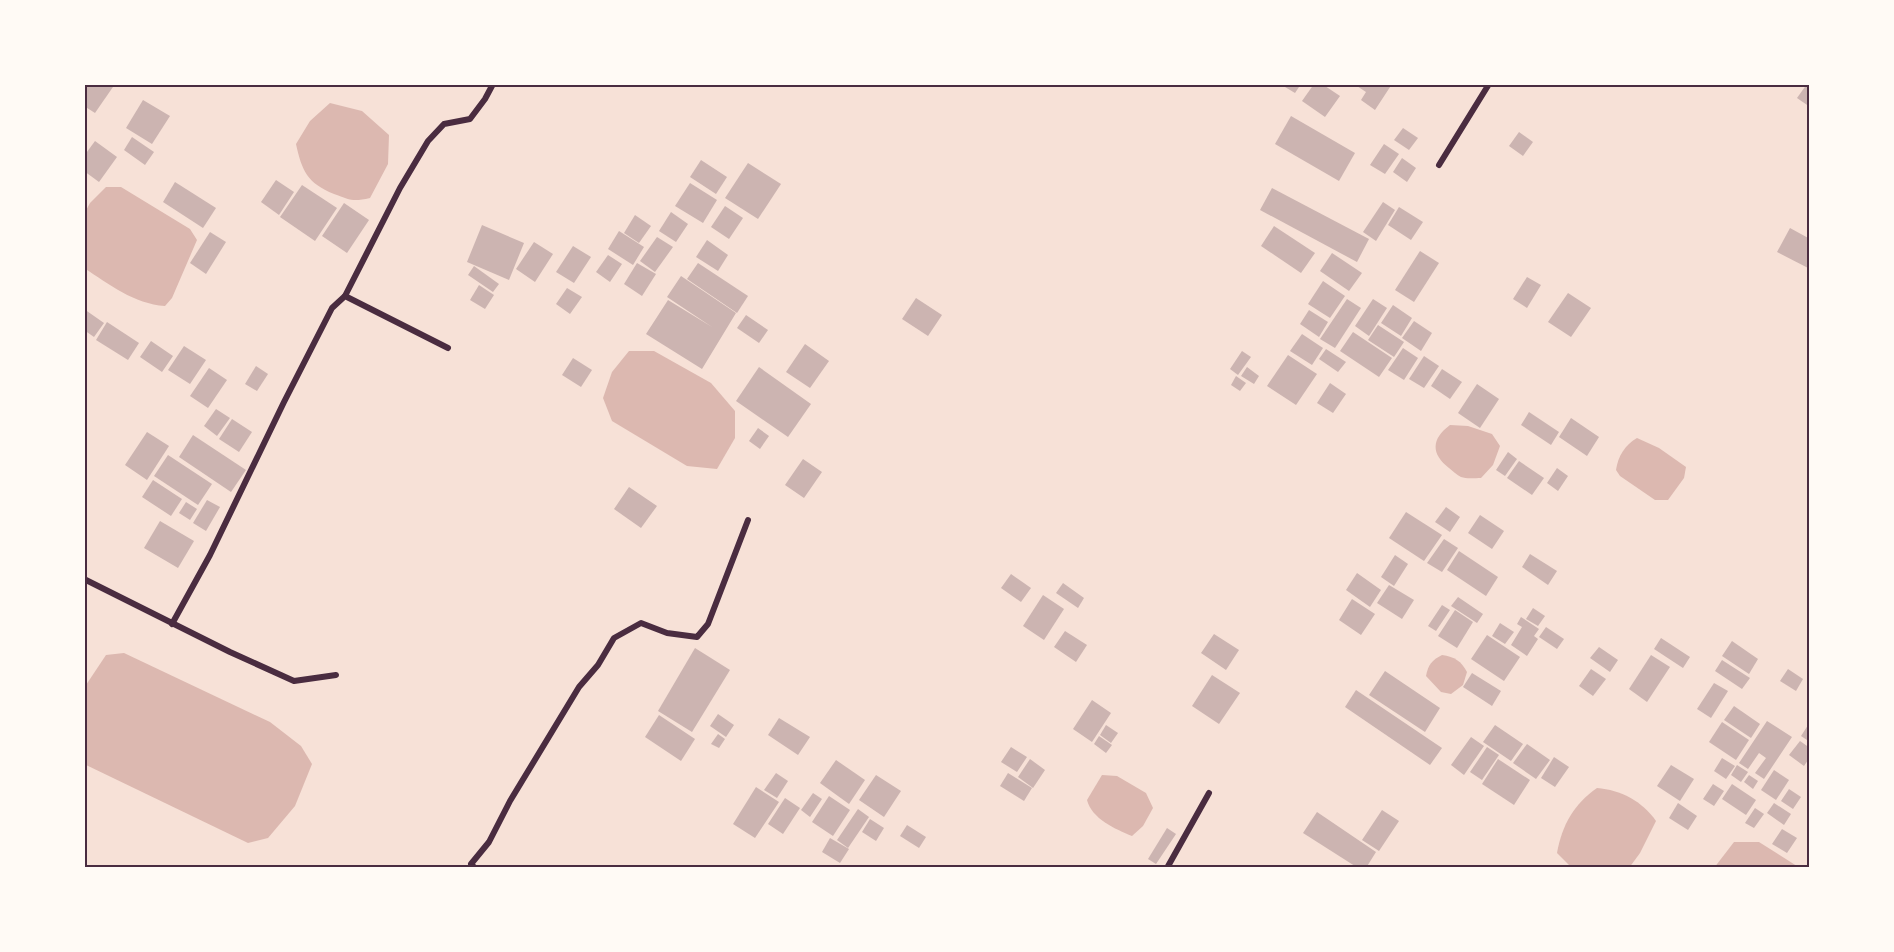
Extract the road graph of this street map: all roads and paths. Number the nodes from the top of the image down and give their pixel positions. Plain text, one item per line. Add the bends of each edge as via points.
1 (493, 84) edge
2 (1489, 84) edge
3 (1439, 165) dead end
4 (345, 296) junction
5 (448, 348) dead end
6 (748, 520) dead end
7 (84, 579) edge
8 (172, 624) junction
9 (336, 675) dead end
10 (1209, 793) dead end
11 (475, 868) edge
12 (1167, 868) edge

1 - 4 street via 471,119 444,124 428,141
2 - 3 street
4 - 5 street
4 - 8 street via 332,308
6 - 11 street via 708,624 697,637 667,633 641,622 614,638 579,687 489,842 471,864
7 - 8 street
8 - 9 street via 294,681
10 - 12 street

